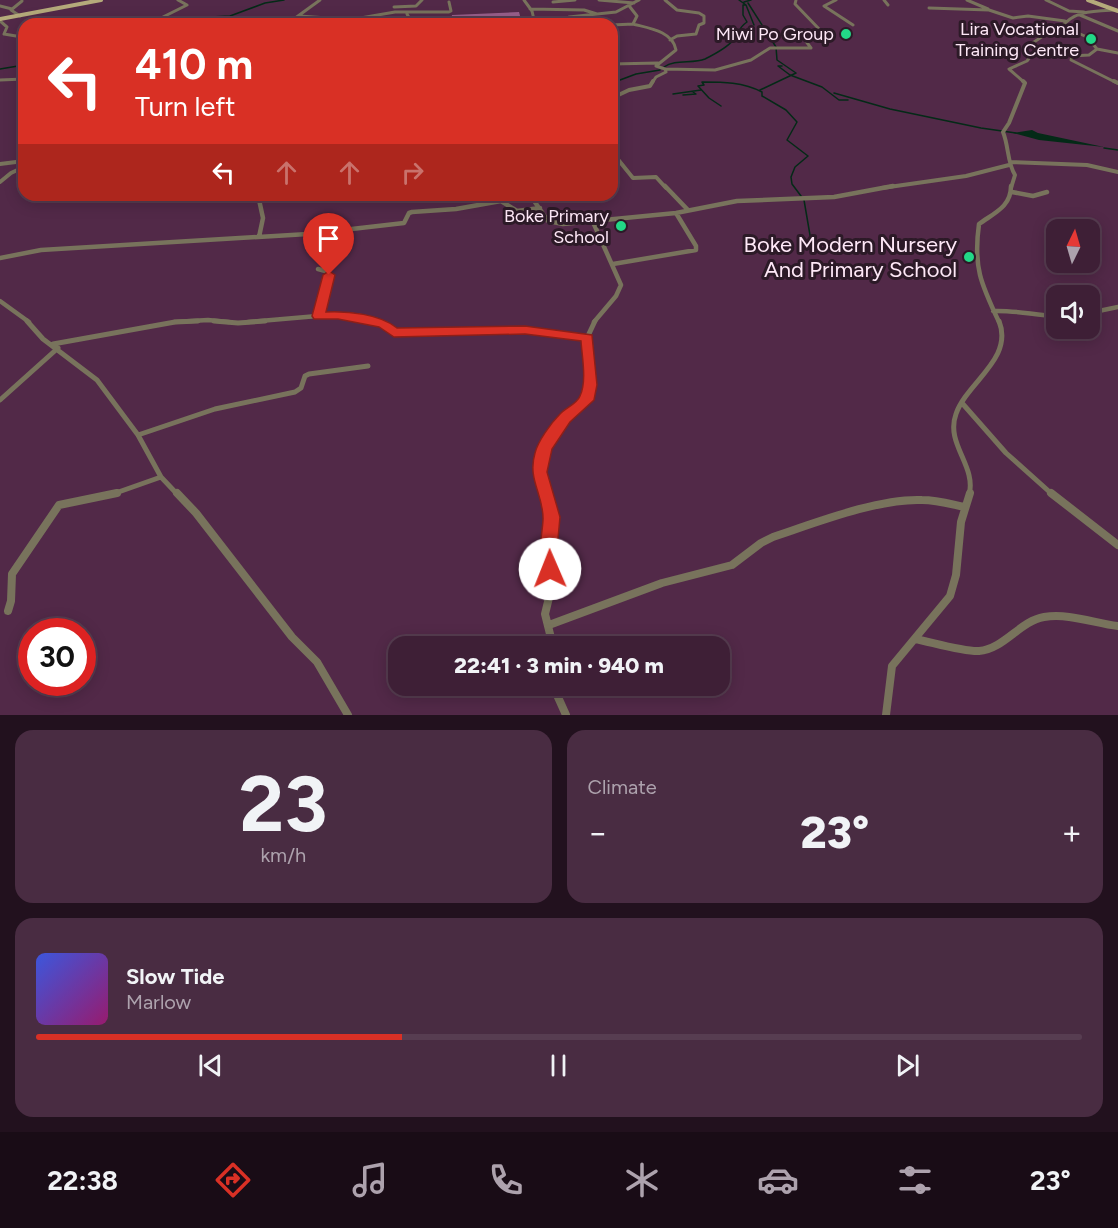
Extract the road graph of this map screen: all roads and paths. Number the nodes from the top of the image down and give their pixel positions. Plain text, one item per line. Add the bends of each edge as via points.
1 (101, 0) edge
2 (178, 0) edge
3 (320, 0) edge
4 (422, 0) edge
5 (524, 0) edge
6 (575, 0) edge
7 (599, 0) edge
8 (639, 0) edge
9 (665, 0) edge
10 (796, 0) edge
11 (836, 0) edge
12 (884, 0) edge
13 (967, 0) edge
14 (1046, 0) edge
15 (1088, 0) edge
16 (22, 1) edge
17 (392, 2) dead end
18 (449, 2) dead end
19 (553, 2) dead end
20 (636, 3) junction
21 (888, 5) dead end
22 (0, 6) edge
23 (394, 7) junction
24 (630, 7) junction
25 (607, 8) dead end
26 (929, 8) dead end
27 (12, 9) junction
28 (530, 9) junction
29 (306, 10) junction
30 (989, 10) junction
31 (612, 11) junction
32 (1117, 11) edge
33 (395, 12) junction
34 (1085, 12) junction
35 (407, 14) junction
36 (597, 14) junction
37 (1080, 15) junction
38 (20, 16) junction
39 (299, 16) junction
40 (319, 16) junction
41 (163, 17) dead end
42 (296, 18) edge
43 (334, 18) edge
44 (360, 18) edge
45 (409, 18) edge
46 (532, 18) edge
47 (569, 18) edge
48 (0, 20) edge
49 (633, 24) junction
50 (1063, 24) junction
51 (618, 25) edge
52 (852, 25) dead end
53 (1118, 31) edge
54 (18, 36) edge
55 (670, 40) junction
56 (1097, 49) junction
57 (1118, 53) edge
58 (658, 63) junction
59 (618, 64) edge
60 (665, 69) junction
61 (18, 79) edge
62 (0, 80) edge
63 (1118, 83) edge
64 (618, 95) edge
65 (618, 159) edge
66 (18, 162) edge
67 (1028, 162) junction
68 (0, 164) edge
69 (1009, 164) junction
70 (1031, 167) dead end
71 (18, 170) edge
72 (1118, 172) edge
73 (0, 183) edge
74 (1012, 192) junction
75 (1047, 192) dead end
76 (259, 201) edge
77 (535, 201) edge
78 (540, 208) junction
79 (688, 210) junction
80 (676, 213) junction
81 (593, 222) junction
82 (259, 237) junction
83 (0, 258) edge
84 (613, 264) junction
85 (318, 269) dead end
86 (0, 301) edge
87 (1118, 307) edge
88 (993, 311) junction
89 (1100, 311) edge
90 (319, 316) junction
91 (1046, 316) edge
92 (587, 338) junction
93 (55, 346) junction
94 (368, 366) dead end
95 (0, 400) edge
96 (962, 403) junction
97 (138, 435) junction
98 (161, 477) junction
99 (964, 507) junction
100 (1118, 545) edge
101 (8, 611) dead end
102 (549, 625) junction
103 (1118, 626) edge
104 (551, 636) edge
105 (915, 639) junction
106 (557, 696) edge
107 (348, 715) edge
108 (566, 715) edge
109 (886, 715) edge

1 - 38 main road
2 - 41 street via 187,5
3 - 29 street
4 - 23 street via 415,6
5 - 28 street
6 - 19 street
7 - 20 street
8 - 20 street
9 - 55 street via 677,10 704,16 697,33
10 - 60 street via 796,6 821,31 810,33 805,40 811,48 770,48 753,59 712,71
11 - 52 street via 824,6
12 - 21 street
13 - 30 street
14 - 34 street via 1069,11
15 - 32 main road
16 - 27 street
17 - 23 street
18 - 35 street via 450,12
20 - 24 street
22 - 27 street
23 - 33 street
24 - 31 street
24 - 49 street via 637,16
25 - 31 street
26 - 30 street
27 - 38 street
28 - 36 street via 584,10
28 - 46 street
29 - 39 street
29 - 40 street
30 - 50 street via 1014,18 1028,16
31 - 36 street
32 - 34 street
33 - 35 street
33 - 44 street
34 - 37 street
35 - 45 street
36 - 47 street
37 - 50 street
37 - 53 street
38 - 48 main road
39 - 40 street
39 - 42 street
40 - 43 street
48 - 54 street via 8,27 5,34
49 - 51 street
49 - 55 street via 658,30
50 - 56 street via 1088,37
50 - 69 street via 1026,48 1028,62 1009,69 1024,83 1009,126 1002,132 1008,145
55 - 58 street via 676,51
56 - 57 street
56 - 63 street via 1070,58
58 - 59 street
58 - 60 street via 656,66
60 - 64 street via 649,87
61 - 62 street
65 - 79 street via 633,178 656,177
66 - 68 street
67 - 69 street
67 - 70 street
67 - 72 street via 1088,165
69 - 74 street via 1015,175
69 - 79 street via 966,176 834,197 737,201
71 - 73 street
74 - 75 street via 1034,196
74 - 88 street via 1009,202 984,218 978,230 978,272
76 - 82 street via 263,219
77 - 78 street
78 - 81 street via 553,224
78 - 82 street via 518,211 499,201 412,212 404,223
79 - 80 street
80 - 81 street
80 - 84 street via 696,250
81 - 84 street
82 - 83 street via 41,250
84 - 92 street via 621,288 595,320
85 - 90 street via 329,272
86 - 93 street
87 - 89 street
88 - 91 street
88 - 96 street via 1002,335 997,356
90 - 92 street via 338,315 383,324 394,333 525,330
90 - 93 street via 238,323 174,322
92 - 102 street via 587,400 565,418 543,451 539,472 551,517 549,561 553,581 545,614
93 - 95 street
93 - 97 street via 97,380
94 - 97 street via 309,374 295,392 199,412
96 - 99 street via 953,430 972,488
96 - 100 street via 1034,480
97 - 98 street
98 - 101 street via 118,492 59,505 12,574 8,586 13,600
98 - 107 street via 196,513 292,637 317,662
99 - 102 street via 919,500 868,505 760,543 732,565 599,604
99 - 105 street via 955,583 950,596
102 - 104 street
103 - 105 street via 1040,617 978,651
105 - 109 street via 892,666
106 - 108 street

